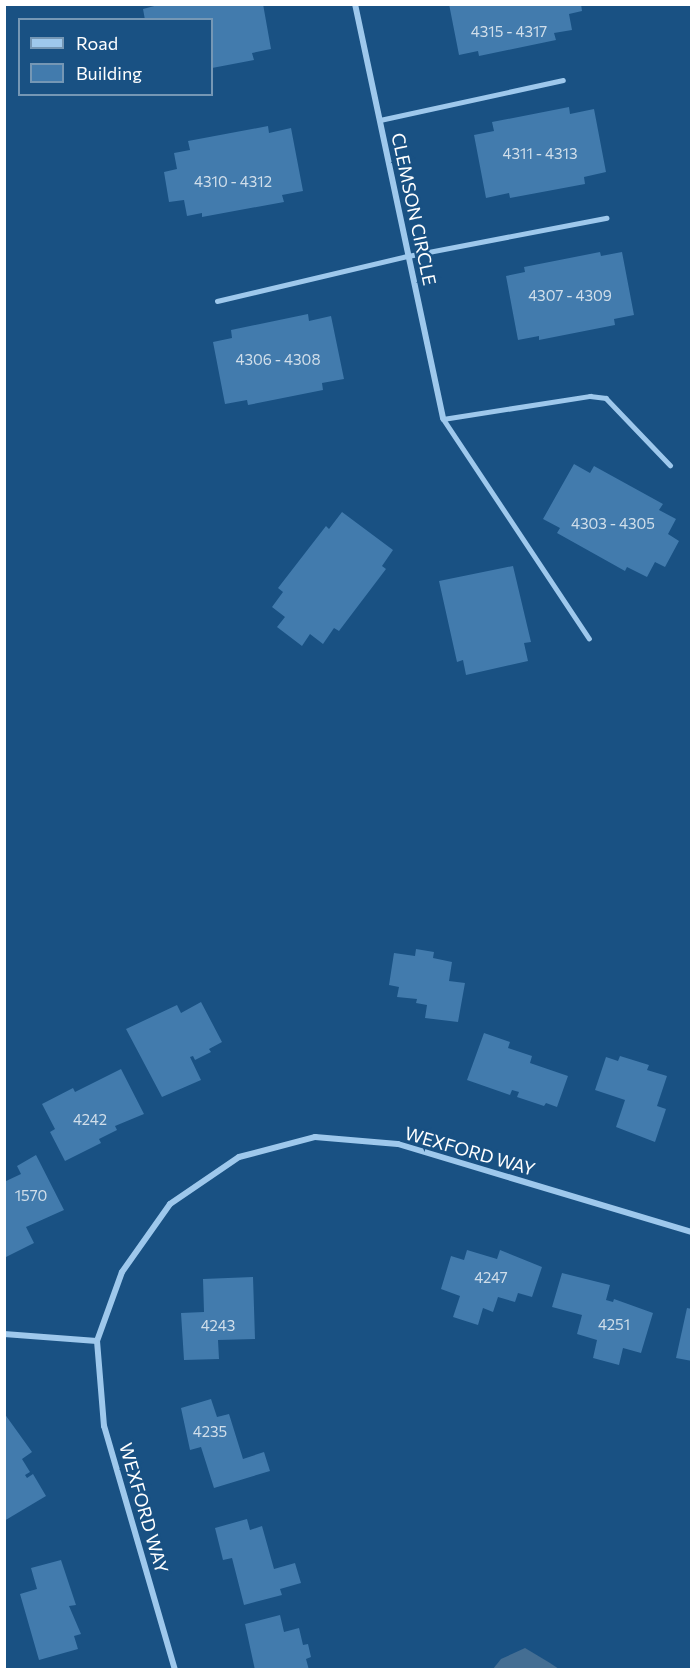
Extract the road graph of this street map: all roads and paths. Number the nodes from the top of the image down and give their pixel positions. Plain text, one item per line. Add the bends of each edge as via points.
1 (355, 4) edge
2 (563, 80) dead end
3 (380, 120) junction
4 (606, 218) dead end
5 (408, 256) junction
6 (217, 300) dead end
7 (443, 419) junction
8 (670, 465) dead end
9 (590, 639) dead end
10 (692, 1232) edge
11 (4, 1334) edge
12 (97, 1341) junction
13 (175, 1670) edge

1 - 3 street, CLEMSON CIRCLE
2 - 3 lane
3 - 5 street, CLEMSON CIRCLE
4 - 5 lane
5 - 6 lane
5 - 7 street, CLEMSON CIRCLE
7 - 8 lane via 590,396 606,398
7 - 9 lane
10 - 12 street, WEXFORD WAY via 398,1144 315,1137 238,1157 170,1204 122,1272
11 - 12 street
12 - 13 street, WEXFORD WAY via 104,1426

